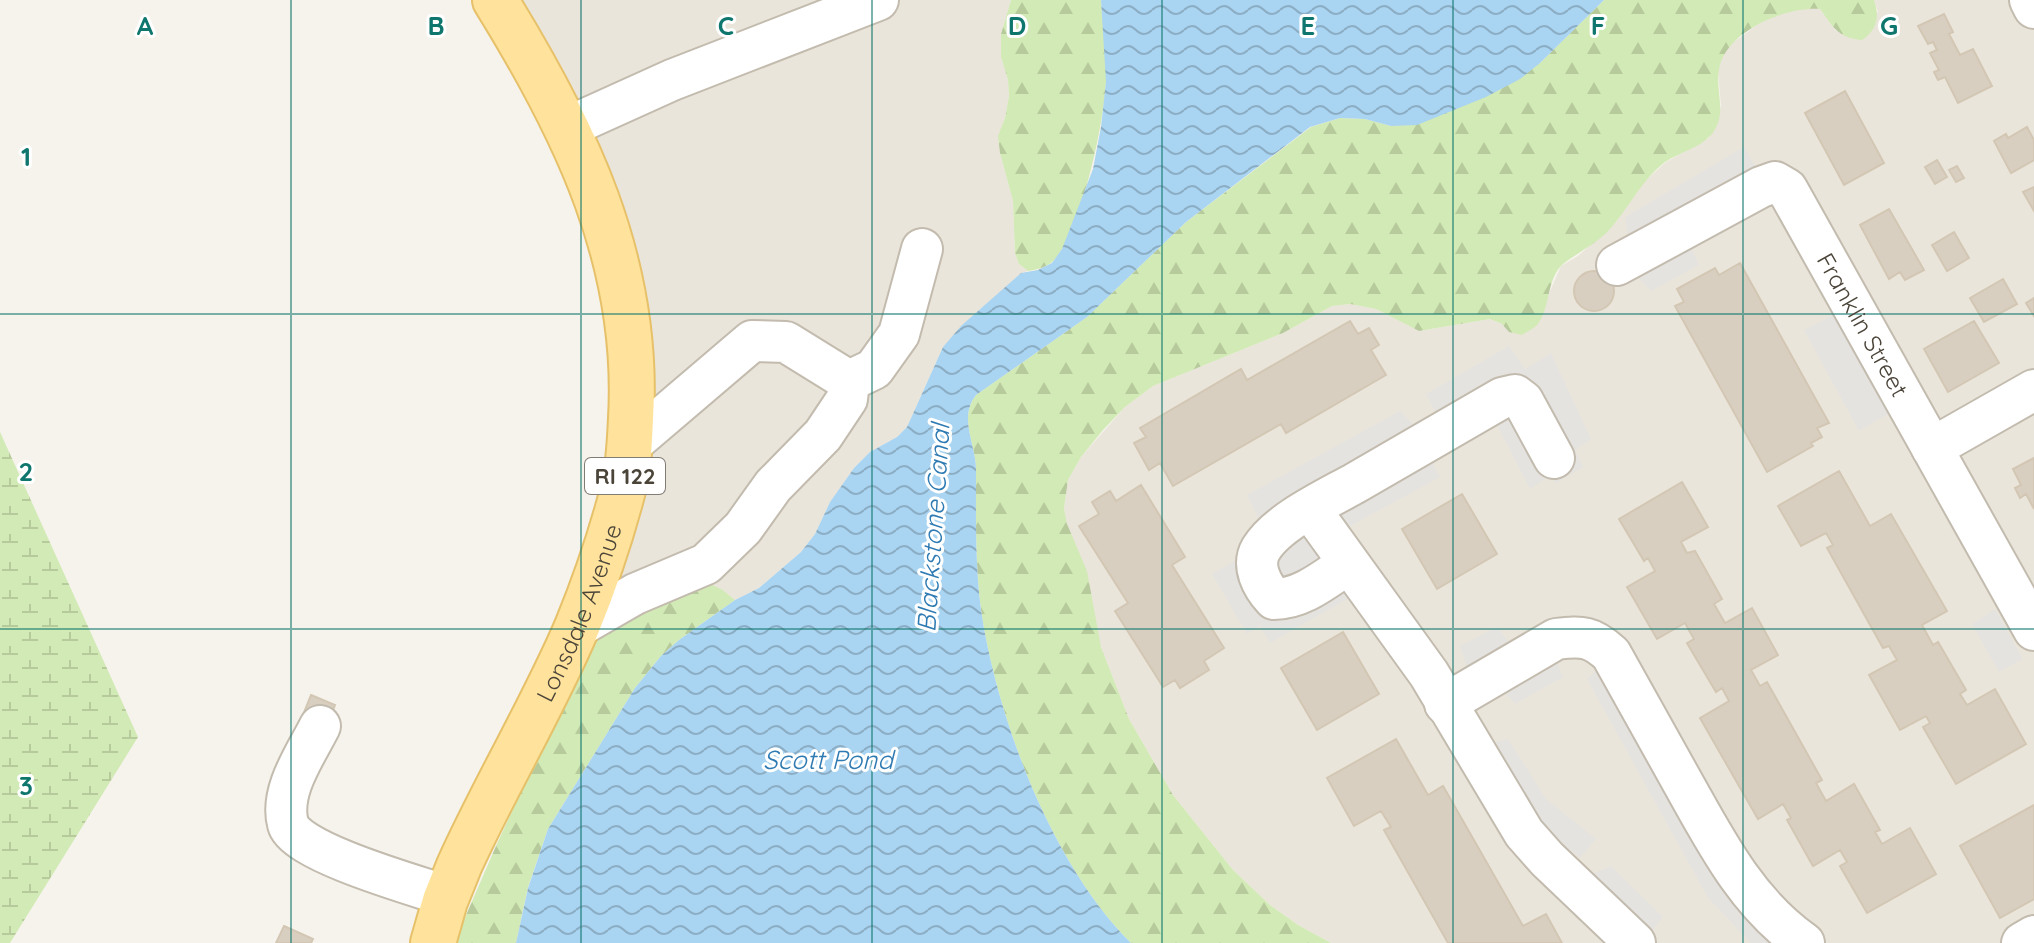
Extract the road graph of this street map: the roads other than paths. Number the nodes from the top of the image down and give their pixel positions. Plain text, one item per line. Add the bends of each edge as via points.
1 (495, 0) edge
2 (878, 0) edge
3 (2030, 0) edge
4 (2034, 8) edge
5 (568, 127) junction
6 (922, 249) dead end
7 (1617, 265) dead end
8 (849, 381) junction
9 (2034, 390) edge
10 (630, 445) junction
11 (1932, 448) junction
12 (1554, 458) dead end
13 (1310, 509) junction
14 (1348, 564) junction
15 (576, 628) junction
16 (2034, 630) edge
17 (1445, 704) junction
18 (320, 726) dead end
19 (447, 896) junction
20 (2034, 936) edge
21 (433, 943) edge
22 (1635, 943) edge
23 (1804, 943) edge
24 (2022, 943) edge

1 - 5 main road, Lonsdale Avenue / RI 122
2 - 5 street via 672,80
3 - 4 street
5 - 10 main road, Lonsdale Avenue / RI 122 via 604,219 620,280 632,361
6 - 8 street via 899,334 874,369
7 - 11 street, Franklin Street via 1775,182 1787,189
8 - 10 street via 786,342 752,341
8 - 15 street via 847,399 823,435 706,564 635,594
9 - 11 street
10 - 15 main road, Lonsdale Avenue / RI 122 via 624,488
11 - 16 street, Franklin Street
12 - 13 street via 1515,395
13 - 14 street
13 - 14 street via 1259,551 1263,587 1274,599 1284,599
14 - 17 street
15 - 19 main road, Lonsdale Avenue / RI 122
17 - 22 street via 1524,833
17 - 23 street via 1556,639 1594,639 1611,654 1722,854 1777,923
18 - 19 street via 289,794 287,820 293,833 324,853
19 - 21 main road, Lonsdale Avenue / RI 122
20 - 24 street

